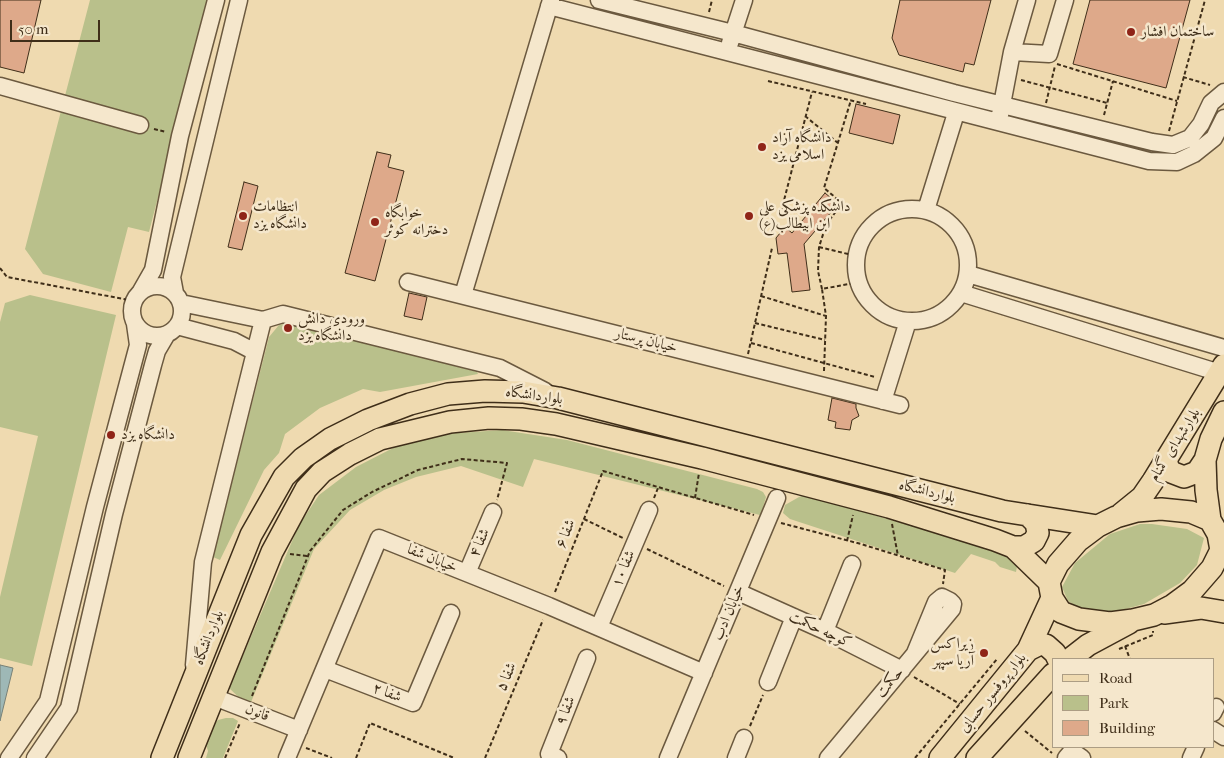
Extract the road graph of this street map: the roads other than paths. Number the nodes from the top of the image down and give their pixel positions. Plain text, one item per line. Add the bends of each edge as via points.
1 (216, 0) edge
2 (239, 0) edge
3 (599, 0) edge
4 (744, 0) edge
5 (1027, 0) edge
6 (1065, 0) edge
7 (550, 3) edge
8 (733, 33) junction
9 (727, 52) junction
10 (1012, 52) junction
11 (0, 86) edge
12 (1220, 89) edge
13 (1002, 104) junction
14 (956, 112) junction
15 (1224, 118) edge
16 (999, 121) junction
17 (140, 125) road end
18 (1099, 129) junction
19 (180, 136) junction
20 (204, 140) junction
21 (1094, 146) junction
22 (926, 210) junction
23 (968, 274) junction
24 (408, 282) dead end
25 (960, 293) junction
26 (462, 295) junction
27 (138, 296) junction
28 (178, 298) junction
29 (263, 320) junction
30 (908, 321) junction
31 (135, 324) junction
32 (172, 330) junction
33 (1224, 348) edge
34 (255, 352) junction
35 (1222, 369) edge
36 (558, 398) junction
37 (883, 400) junction
38 (900, 404) dead end
39 (1224, 412) edge
40 (1166, 458) junction
41 (1205, 460) junction
42 (756, 472) junction
43 (812, 488) junction
44 (777, 498) junction
45 (95, 507) junction
46 (649, 510) dead end
47 (493, 512) dead end
48 (114, 514) junction
49 (1028, 515) junction
50 (1116, 517) junction
51 (1210, 520) junction
52 (1098, 526) junction
53 (1013, 547) junction
54 (1223, 551) edge
55 (852, 564) dead end
56 (466, 573) junction
57 (1051, 590) junction
58 (738, 592) junction
59 (947, 603) road end
60 (451, 612) dead end
61 (1224, 612) edge
62 (1154, 615) junction
63 (794, 617) junction
64 (1133, 620) junction
65 (600, 627) junction
66 (826, 631) junction
67 (1028, 650) junction
68 (587, 658) dead end
69 (1058, 658) edge
70 (1071, 658) edge
71 (325, 670) junction
72 (902, 670) junction
73 (704, 673) junction
74 (1052, 675) edge
75 (193, 677) junction
76 (768, 682) road end
77 (214, 697) junction
78 (744, 738) road end
79 (293, 744) edge
80 (9, 758) edge
81 (35, 758) edge
82 (162, 758) edge
83 (189, 758) edge
84 (558, 758) edge
85 (668, 758) edge
86 (736, 758) edge
87 (828, 758) edge
88 (940, 758) edge
89 (977, 758) edge

1 - 19 street
2 - 20 street
3 - 8 street
4 - 8 street
5 - 10 street
6 - 10 street via 1049,54
7 - 9 street
7 - 26 street
8 - 9 street
8 - 13 street
9 - 14 street
10 - 13 street
11 - 17 street
12 - 18 street via 1190,138 1173,145
13 - 16 street
13 - 18 street
14 - 16 street
14 - 22 street
15 - 21 street via 1214,138 1178,162 1149,161
16 - 21 street
18 - 21 street
19 - 20 street
19 - 27 street via 152,270
20 - 28 street via 172,277
22 - 23 street via 939,215 960,234 966,246
22 - 30 street via 907,208 889,213 874,223 862,238 856,256 856,274 862,292 874,307 890,317
23 - 25 street
23 - 33 street
24 - 26 street, خیابان پرستار
25 - 30 street via 938,314
25 - 35 street
26 - 37 street, خیابان پرستار
27 - 28 street via 152,286 165,287
27 - 31 street via 132,312
28 - 29 street
28 - 32 street via 182,315
29 - 34 street
29 - 36 street via 283,314 500,368
30 - 37 street
31 - 32 street via 155,336
31 - 45 street via 138,346
32 - 34 street via 234,341
32 - 48 street via 157,351
34 - 75 street via 203,562
35 - 40 main road, بلوارشهدای گمنام
36 - 49 main road, بلواردانشگاه
36 - 75 main road, بلواردانشگاه via 514,392 448,394 368,420 330,439 303,458 284,477 251,535
37 - 38 street, خیابان پرستار
39 - 41 main road, بلوارشهدای گمنام
40 - 41 main road via 1171,472 1184,477 1196,472
40 - 50 main road, بلوارشهدای گمنام via 1142,496
41 - 51 main road, بلوارشهدای گمنام
42 - 43 main road, بلواردانشگاه
42 - 44 street
42 - 77 main road, بلواردانشگاه via 556,424 521,419 450,422 380,438 322,472 306,488 272,552
43 - 44 street via 798,487
43 - 53 main road, بلواردانشگاه via 888,507
44 - 58 street, خیابان ادب
45 - 48 street
45 - 80 street via 48,701
46 - 65 street, شفا ۱۰
47 - 56 street, شفا ۴
48 - 81 street via 69,708
49 - 52 main road, بلواردانشگاه
49 - 53 main road via 1036,523 1038,533 1034,541 1024,547
50 - 51 main road via 1161,509 1191,512
50 - 52 main road
51 - 54 main road
52 - 57 main road via 1078,541 1058,564
53 - 57 main road, بلواردانشگاه
54 - 62 main road via 1192,591 1173,606
55 - 66 street
56 - 65 street, خیابان شفا
56 - 71 street, خیابان شفا via 379,538
57 - 64 main road via 1061,612 1079,619 1110,623
57 - 67 main road, بلوار پروفسور حسابی
58 - 63 street, کوچه حکمت
58 - 73 street, خیابان ادب
59 - 72 street, حکمت
60 - 71 street, شفا ۲ via 414,703
61 - 62 main road via 1201,608
62 - 64 main road
63 - 66 street, کوچه حکمت
63 - 76 street
64 - 70 main road
65 - 73 street, خیابان شفا
66 - 72 street, کوچه حکمت
67 - 69 main road via 1040,644 1046,645
67 - 88 main road, بلوار پروفسور حسابی
68 - 84 street, شفا ۹ via 549,754
71 - 79 street, خیابان شفا
72 - 87 street, حکمت
73 - 85 street, خیابان ادب
74 - 89 main road, بلوار پروفسور حسابی
75 - 82 main road, بلواردانشگاه
77 - 79 street, قانون via 246,709
77 - 83 main road, بلواردانشگاه
78 - 86 street

